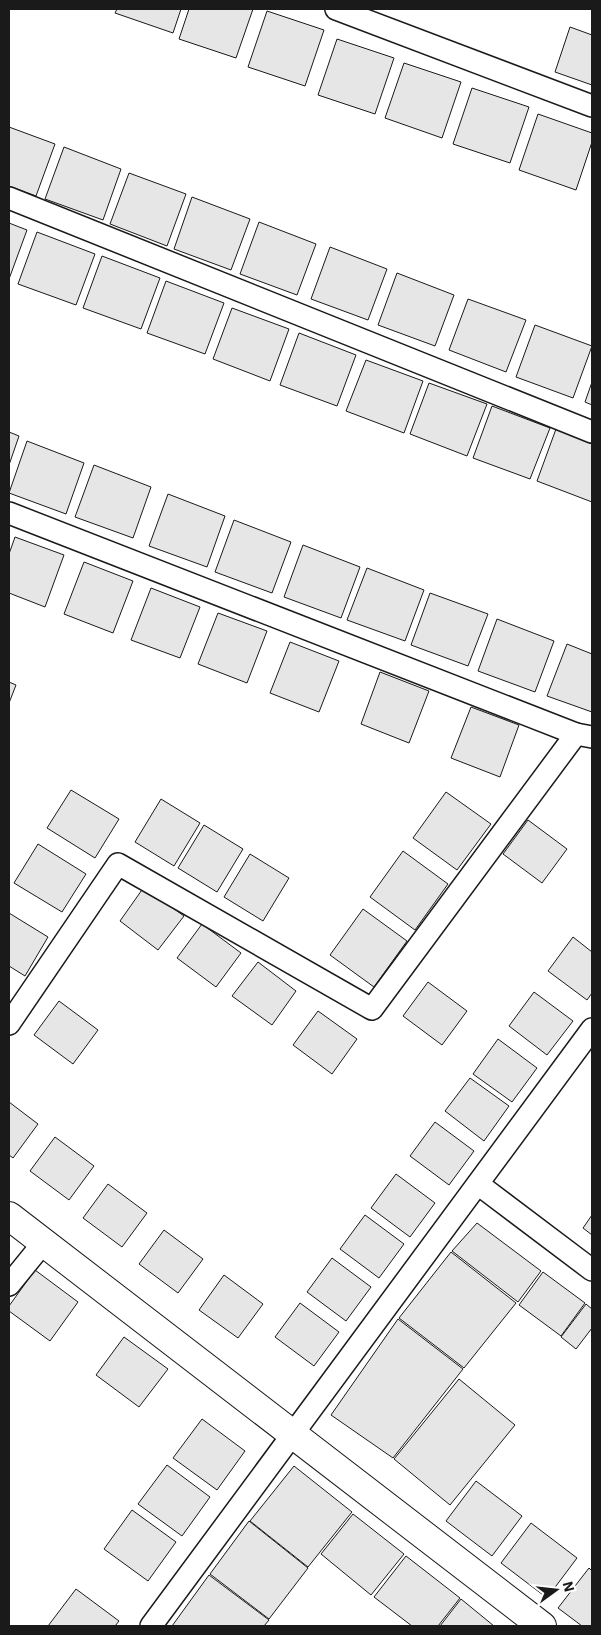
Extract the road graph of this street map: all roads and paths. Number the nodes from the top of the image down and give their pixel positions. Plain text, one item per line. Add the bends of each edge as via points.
1 (336, 9) edge
2 (592, 106) edge
3 (9, 198) edge
4 (592, 432) edge
5 (9, 513) edge
6 (584, 736) edge
7 (9, 1024) edge
8 (592, 1029) edge
9 (478, 1184) junction
10 (9, 1216) edge
11 (44, 1242) junction
12 (592, 1270) edge
13 (9, 1285) edge
14 (294, 1435) junction
15 (151, 1626) edge
16 (542, 1626) edge

1 - 2 street
3 - 4 street
5 - 6 street
6 - 7 street via 372,1009 118,864
8 - 9 street
9 - 12 street
9 - 14 street
10 - 11 main road
11 - 13 street
11 - 14 main road
14 - 15 street
14 - 16 main road

